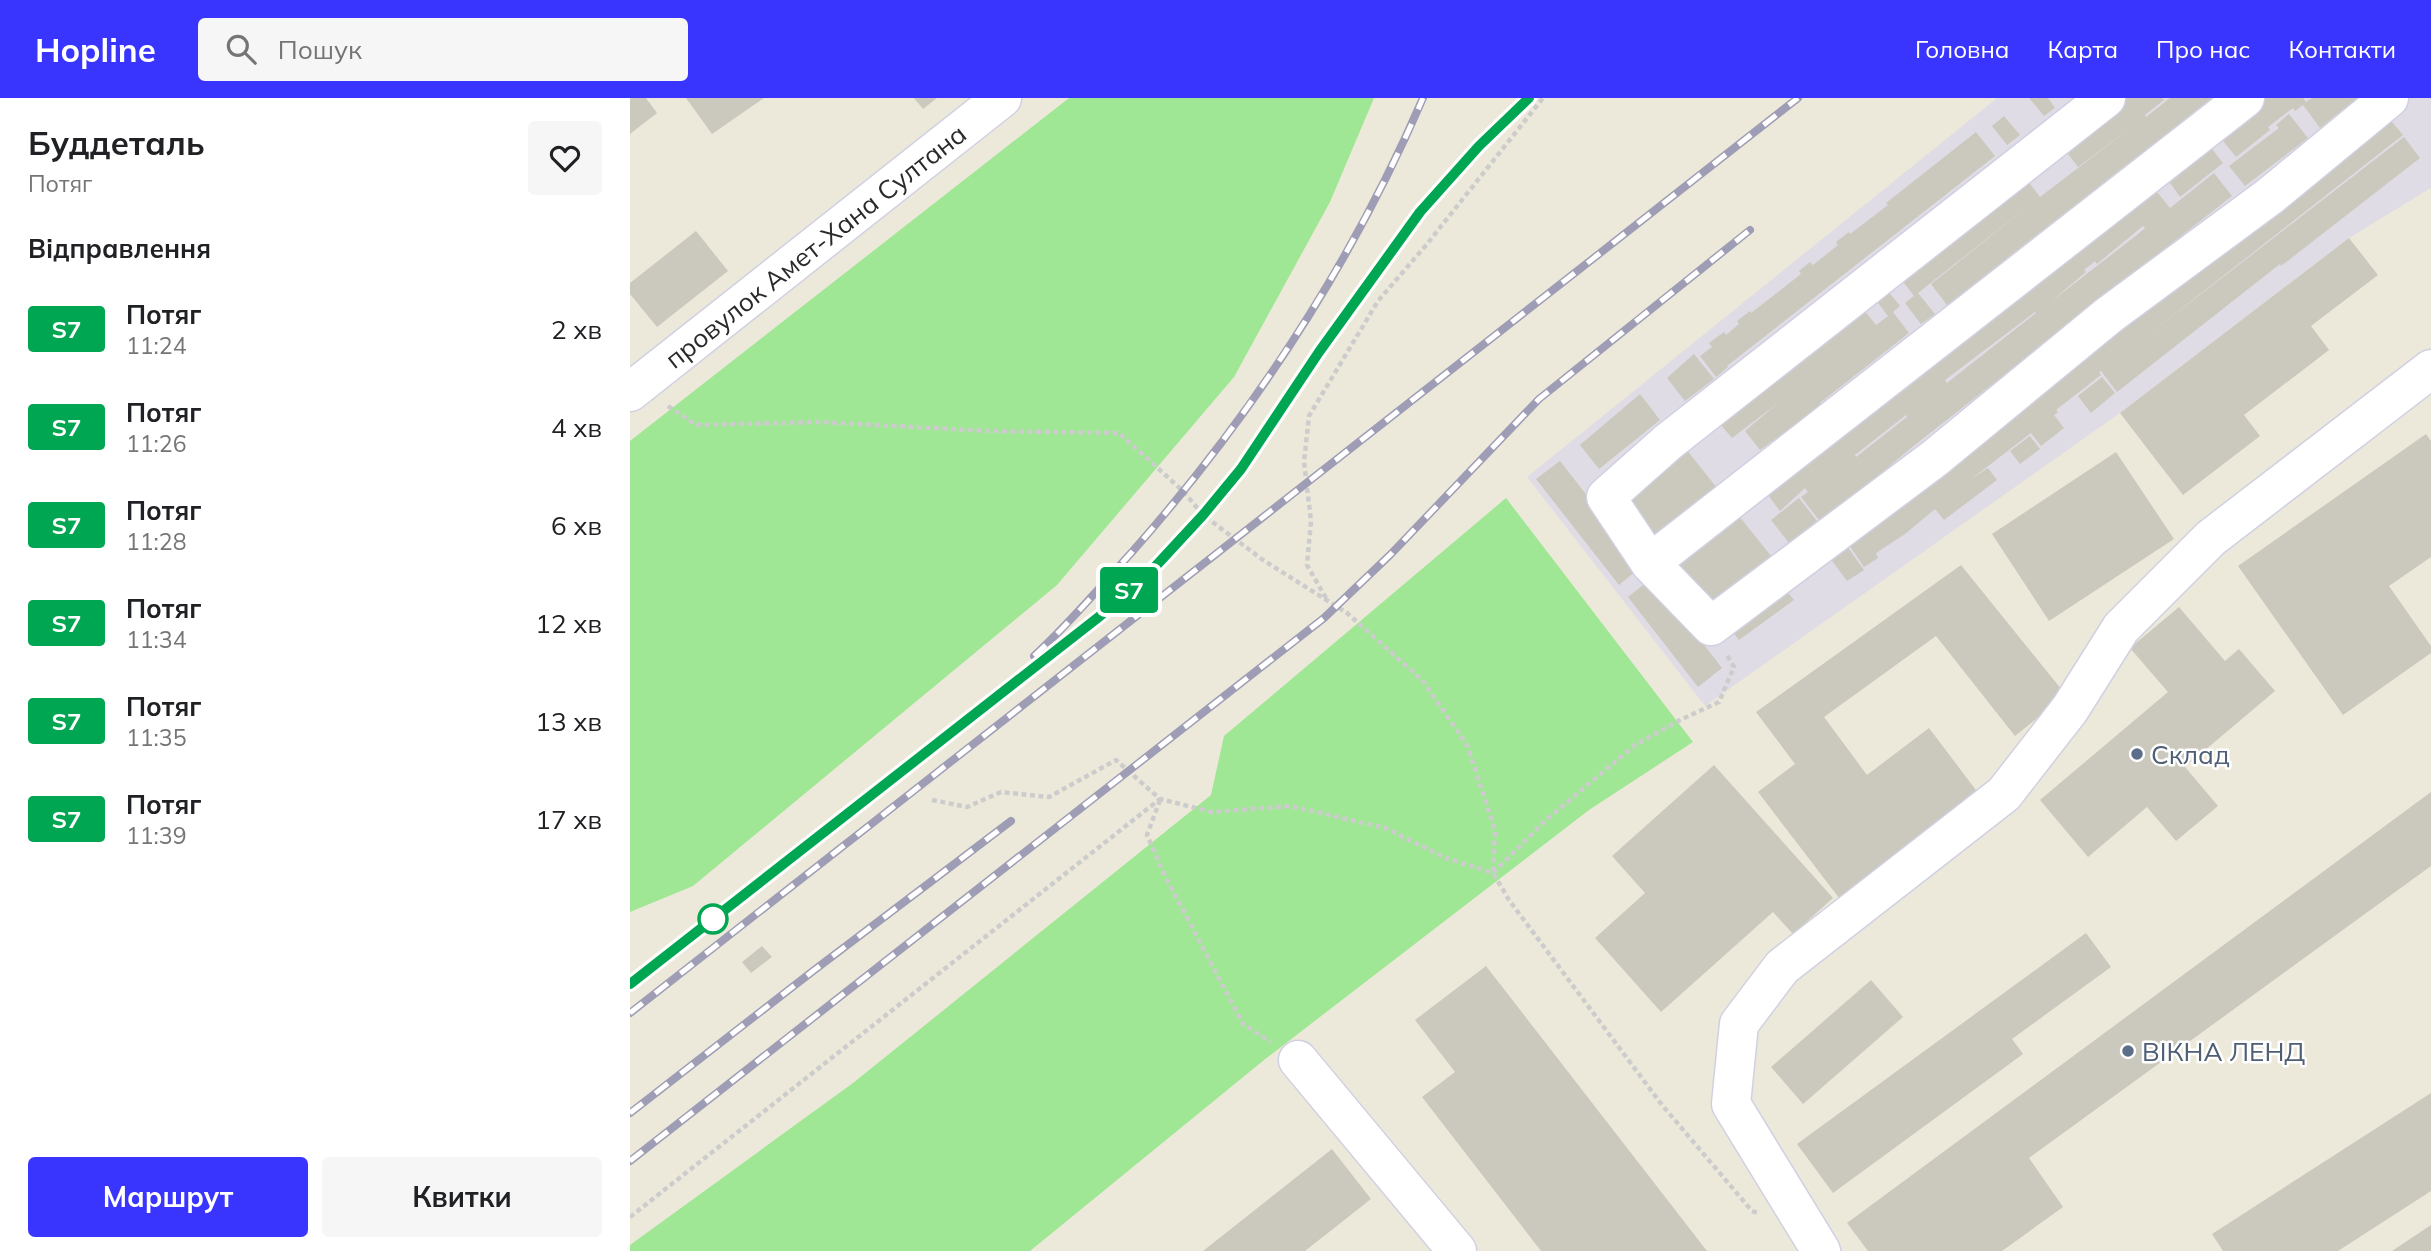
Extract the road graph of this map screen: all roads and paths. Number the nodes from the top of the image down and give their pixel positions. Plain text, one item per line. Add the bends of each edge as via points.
1 (1002, 98) edge
2 (1543, 98) edge
3 (2106, 98) edge
4 (2245, 98) edge
5 (2389, 98) edge
6 (2431, 369) edge
7 (634, 389) edge
8 (1650, 563) junction
9 (1329, 601) junction
10 (1711, 626) junction
11 (1160, 799) junction
12 (932, 800) dead end
13 (1493, 873) junction
14 (1298, 1060) joint
15 (630, 1217) edge
16 (1814, 1240) edge
17 (1457, 1251) edge

1 - 7 street, провулок Амет-Хана Султана
2 - 9 path via 1378,301 1309,416 1304,462 1311,520 1307,565
3 - 8 street via 1668,442 1606,498
4 - 8 street
5 - 10 street via 2270,197 2054,359 1936,458
6 - 16 street via 2211,538 2122,628 2070,709 2004,794 1782,967 1739,1024 1731,1104
7 - 9 path via 696,425 819,422 1119,433 1203,515
8 - 10 street
9 - 13 path via 1422,680 1467,745 1495,830
10 - 13 path via 1734,667 1719,702 1635,745 1546,819
11 - 12 path via 1116,760 1049,797 1001,792 967,807
11 - 13 path via 1212,812 1290,806 1385,828 1447,859
11 - 14 path via 1147,835 1172,890 1243,1024
11 - 15 path
13 - 16 path via 1662,1105 1752,1211
14 - 17 street

